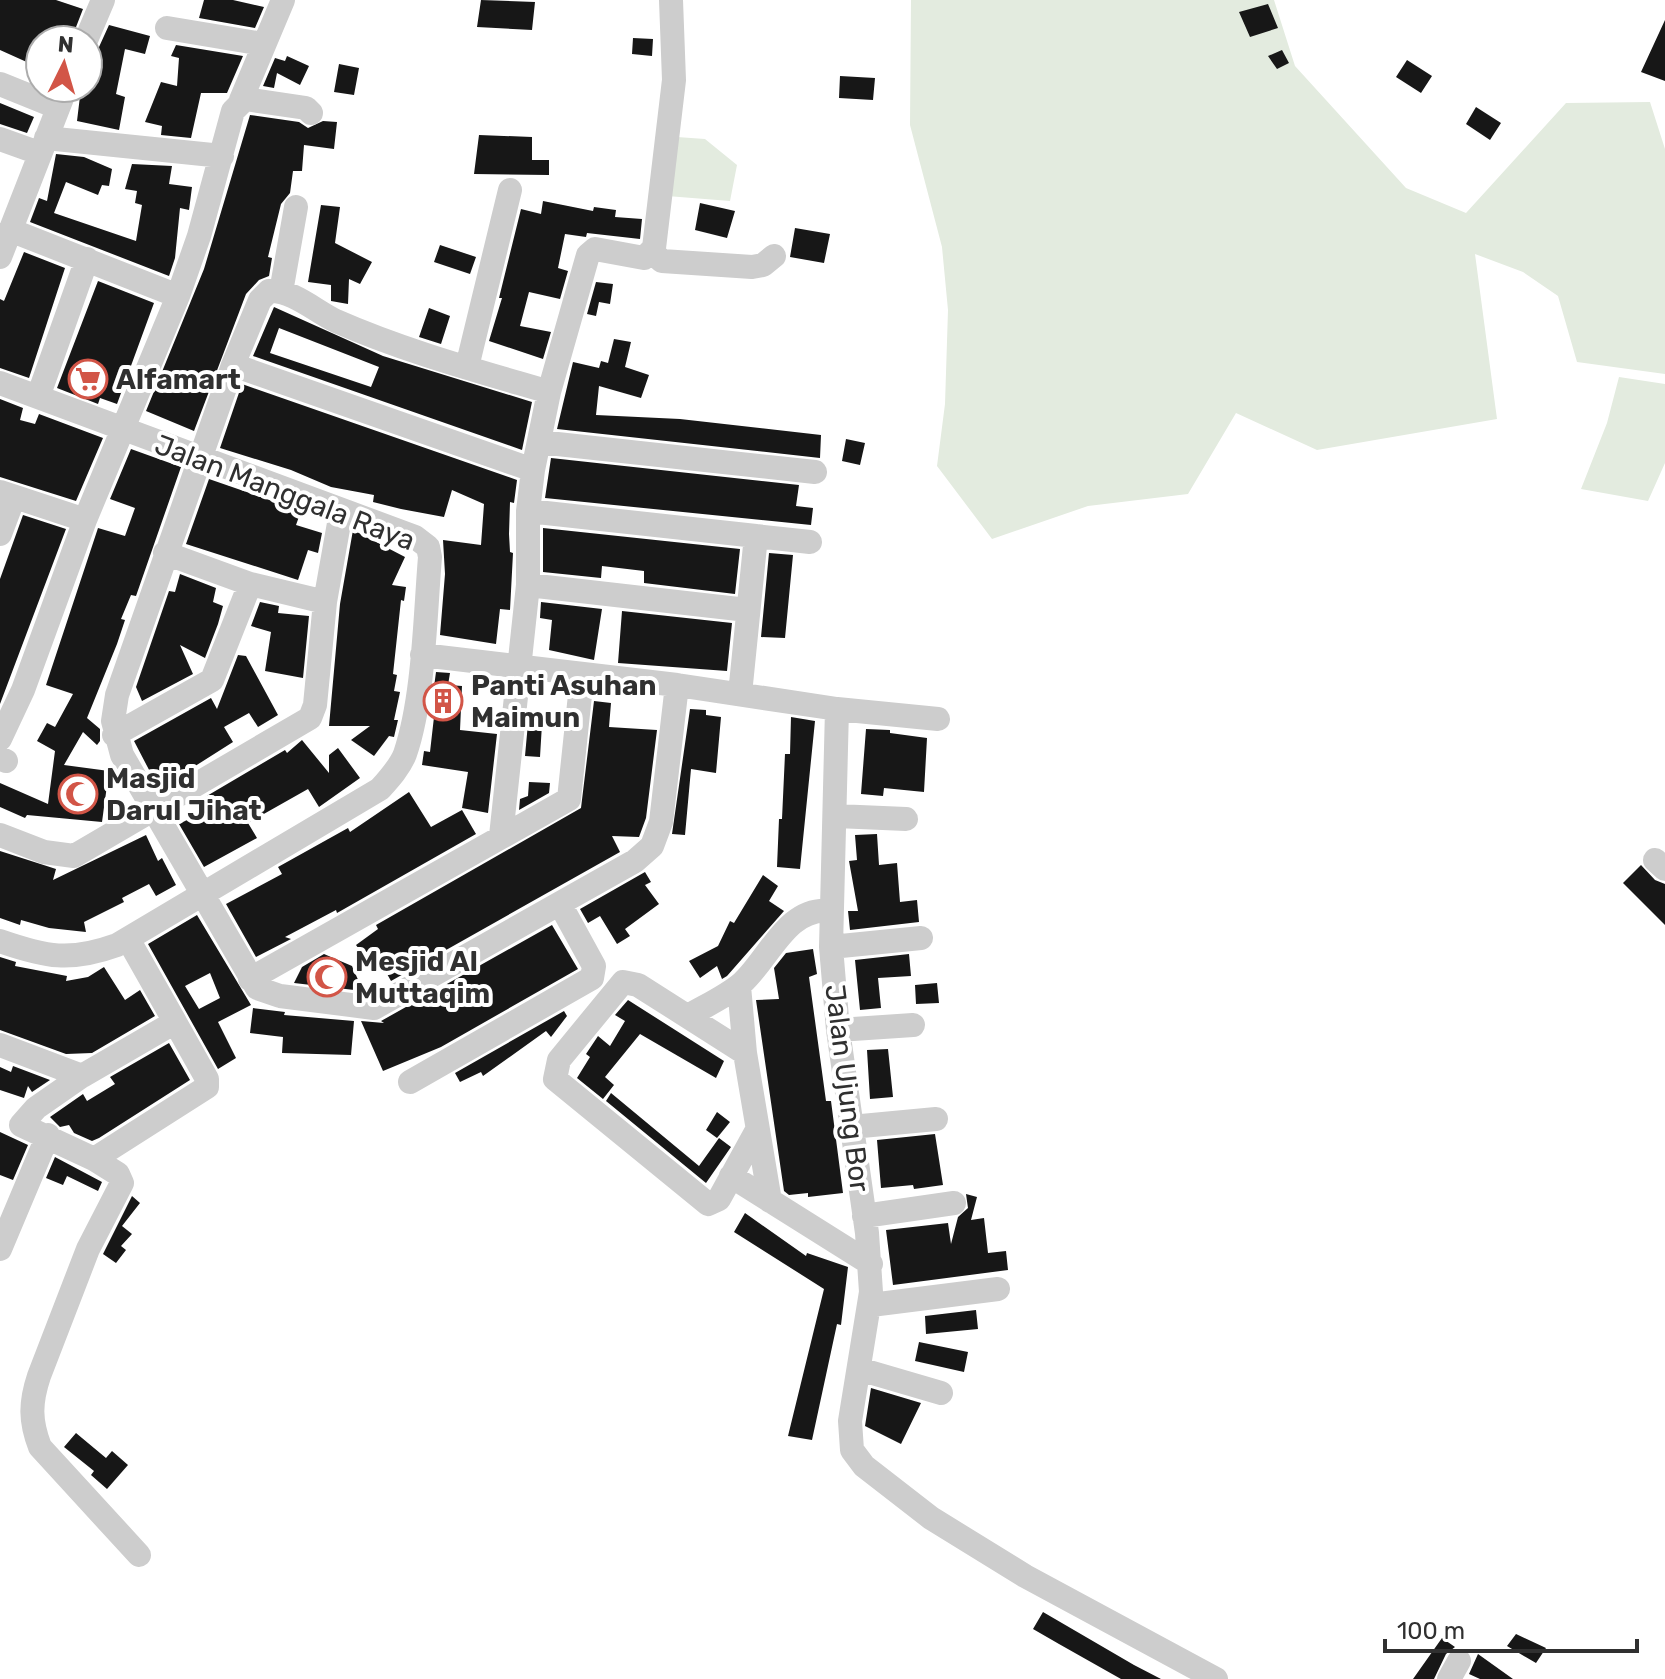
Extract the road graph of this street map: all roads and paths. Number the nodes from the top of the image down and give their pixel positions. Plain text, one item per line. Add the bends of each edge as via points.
1 (283, 0) edge
2 (671, 0) edge
3 (92, 1) edge
4 (88, 24) edge
5 (167, 28) dead end
6 (263, 44) junction
7 (0, 84) edge
8 (24, 89) edge
9 (241, 100) junction
10 (59, 104) edge
11 (308, 110) dead end
12 (0, 139) edge
13 (42, 146) junction
14 (222, 156) junction
15 (510, 190) dead end
16 (296, 207) dead end
17 (10, 230) junction
18 (652, 252) junction
19 (774, 256) dead end
20 (0, 257) edge
21 (87, 259) junction
22 (281, 292) junction
23 (178, 296) junction
24 (233, 365) junction
25 (467, 367) junction
26 (0, 383) edge
27 (549, 392) junction
28 (38, 397) junction
29 (124, 432) junction
30 (539, 442) junction
31 (200, 459) junction
32 (533, 470) junction
33 (815, 472) dead end
34 (7, 494) edge
35 (528, 511) junction
36 (341, 512) junction
37 (85, 520) junction
38 (0, 534) edge
39 (756, 536) junction
40 (810, 542) dead end
41 (165, 553) junction
42 (250, 584) junction
43 (528, 585) junction
44 (325, 602) junction
45 (747, 610) junction
46 (422, 655) junction
47 (519, 669) junction
48 (582, 676) junction
49 (677, 685) junction
50 (740, 694) junction
51 (837, 709) junction
52 (938, 719) dead end
53 (114, 735) junction
54 (2, 753) edge
55 (156, 809) junction
56 (836, 816) junction
57 (906, 819) dead end
58 (0, 835) edge
59 (501, 836) junction
60 (203, 896) junction
61 (560, 904) junction
62 (830, 911) junction
63 (921, 938) dead end
64 (128, 939) junction
65 (0, 941) edge
66 (831, 947) junction
67 (250, 979) junction
68 (739, 986) junction
69 (688, 1016) junction
70 (175, 1022) junction
71 (913, 1025) dead end
72 (838, 1030) junction
73 (0, 1045) edge
74 (745, 1053) junction
75 (82, 1076) junction
76 (410, 1082) dead end
77 (936, 1119) dead end
78 (11, 1122) edge
79 (851, 1127) junction
80 (757, 1130) junction
81 (48, 1135) junction
82 (94, 1159) junction
83 (731, 1176) junction
84 (770, 1201) junction
85 (954, 1203) dead end
86 (864, 1216) junction
87 (0, 1249) edge
88 (871, 1264) junction
89 (998, 1289) dead end
90 (871, 1305) junction
91 (859, 1369) junction
92 (941, 1393) dead end
93 (139, 1555) dead end
94 (1216, 1679) edge

1 - 6 street
2 - 18 street via 674,80
3 - 4 street
5 - 6 street
6 - 9 street
7 - 8 street
9 - 11 street
9 - 14 street via 231,116
10 - 13 street
12 - 13 street
13 - 14 street
13 - 17 street
14 - 23 street
15 - 25 street
16 - 22 street
17 - 20 street
17 - 21 street
18 - 19 street via 662,261 752,267
18 - 27 street via 644,258 603,249 589,252
21 - 23 street
21 - 28 street
22 - 24 street via 269,291 260,300
22 - 25 street via 336,321
23 - 29 street
24 - 31 street
24 - 32 street
25 - 27 street
26 - 28 street, Jalan Manggala Raya
27 - 30 street
28 - 29 street, Jalan Manggala Raya
29 - 31 street, Jalan Manggala Raya
29 - 37 street
30 - 32 street
30 - 33 street
31 - 36 street, Jalan Manggala Raya
31 - 41 street
32 - 35 street
34 - 37 street
34 - 38 street
35 - 39 street
35 - 43 street
36 - 44 street
36 - 46 street, Jalan Manggala Raya via 415,537 428,547
37 - 54 street
39 - 40 street
39 - 45 street
41 - 42 street
41 - 53 street via 117,695
42 - 44 street
42 - 53 street via 212,680
43 - 45 street
43 - 47 street
44 - 55 street via 310,718
45 - 50 street
46 - 47 street
46 - 60 street, Jalan Manggala Raya via 404,756 380,789
47 - 48 street
47 - 59 street
48 - 49 street
48 - 59 street via 571,797
49 - 50 street
49 - 61 street via 655,841 635,861
50 - 51 street
51 - 52 street
51 - 56 street, Jalan Ujung Bor
53 - 55 street
55 - 58 street via 74,856 44,852
55 - 60 street
56 - 57 street
56 - 62 street, Jalan Ujung Bor
59 - 67 street
60 - 64 street, Jalan Manggala Raya
60 - 67 street
61 - 67 street via 374,1008 272,994
61 - 76 street via 594,966 592,978
62 - 66 street, Jalan Ujung Bor
62 - 68 street via 812,910 794,920
63 - 66 street
64 - 65 street, Jalan Manggala Raya via 76,957
64 - 70 street
66 - 72 street, Jalan Ujung Bor
68 - 69 street
68 - 74 street
69 - 74 street
69 - 83 street via 638,985 619,984 559,1060 555,1079 701,1200 717,1203
70 - 75 street
70 - 82 street via 207,1087
71 - 72 street
72 - 79 street, Jalan Ujung Bor
73 - 75 street
74 - 80 street
75 - 78 street
77 - 79 street
78 - 81 street
79 - 86 street, Jalan Ujung Bor
80 - 83 street
80 - 84 street
81 - 82 street
81 - 87 street
82 - 93 street via 118,1174 122,1183 88,1249 39,1376 32,1425 40,1447
83 - 84 street
84 - 88 street
85 - 86 street
86 - 88 street, Jalan Ujung Bor
88 - 90 street, Jalan Ujung Bor
89 - 90 street
90 - 91 street, Jalan Ujung Bor
91 - 92 street
91 - 94 street, Jalan Ujung Bor via 850,1421 852,1450 864,1466 931,1518 1025,1576

